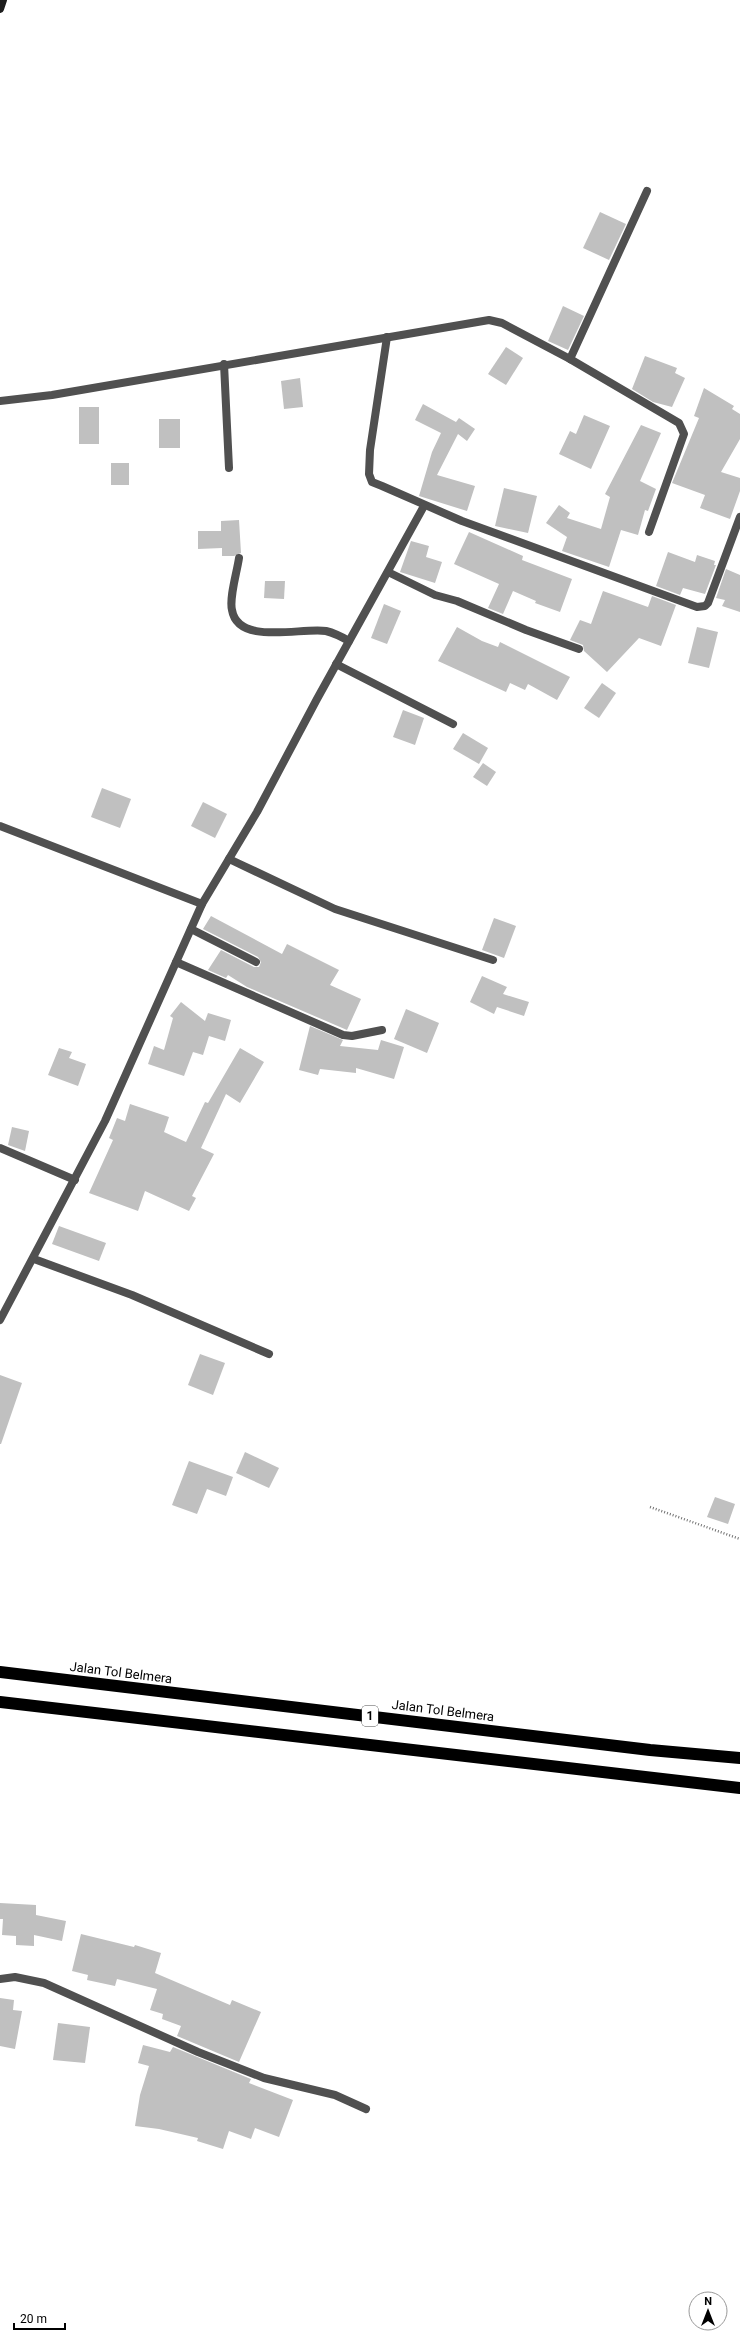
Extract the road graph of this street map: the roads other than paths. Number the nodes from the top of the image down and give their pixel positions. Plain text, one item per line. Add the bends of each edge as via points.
1 (3, 0) edge
2 (0, 9) edge
3 (647, 191) dead end
4 (387, 338) junction
5 (570, 359) junction
6 (224, 364) junction
7 (0, 402) edge
8 (229, 468) dead end
9 (424, 506) junction
10 (740, 517) edge
11 (649, 532) dead end
12 (239, 558) dead end
13 (388, 572) junction
14 (349, 641) junction
15 (579, 649) dead end
16 (336, 664) junction
17 (453, 724) dead end
18 (0, 826) edge
19 (229, 859) junction
20 (202, 904) junction
21 (191, 929) junction
22 (493, 960) dead end
23 (176, 962) junction
24 (256, 962) dead end
25 (382, 1030) dead end
26 (0, 1148) edge
27 (75, 1180) junction
28 (34, 1258) junction
29 (0, 1320) edge
30 (269, 1354) dead end
31 (0, 1672) edge
32 (0, 1702) edge
33 (740, 1758) edge
34 (740, 1788) edge
35 (0, 1979) edge
36 (366, 2109) dead end

1 - 2 street
3 - 5 street
4 - 5 street via 489,320 502,324
4 - 6 street
4 - 9 street via 373,424 369,474 372,482
5 - 11 street via 679,423 684,434
6 - 7 street
6 - 8 street
9 - 10 street via 697,607 708,602
9 - 13 street
12 - 14 street via 231,609 234,619 240,624 264,633 327,631
13 - 14 street
13 - 15 street via 435,595 457,601
14 - 16 street
16 - 17 street
16 - 19 street
18 - 20 street
19 - 20 street
19 - 22 street via 335,909
20 - 21 street
21 - 23 street
21 - 24 street
23 - 25 street via 343,1035 352,1036
23 - 27 street via 105,1121
26 - 27 street
27 - 28 street
28 - 29 street
28 - 30 street via 132,1295
31 - 33 highway, Jalan Tol Belmera / 1 via 643,1749
32 - 34 highway, 1
35 - 36 street via 15,1977 44,1983 198,2052 264,2078 335,2095

